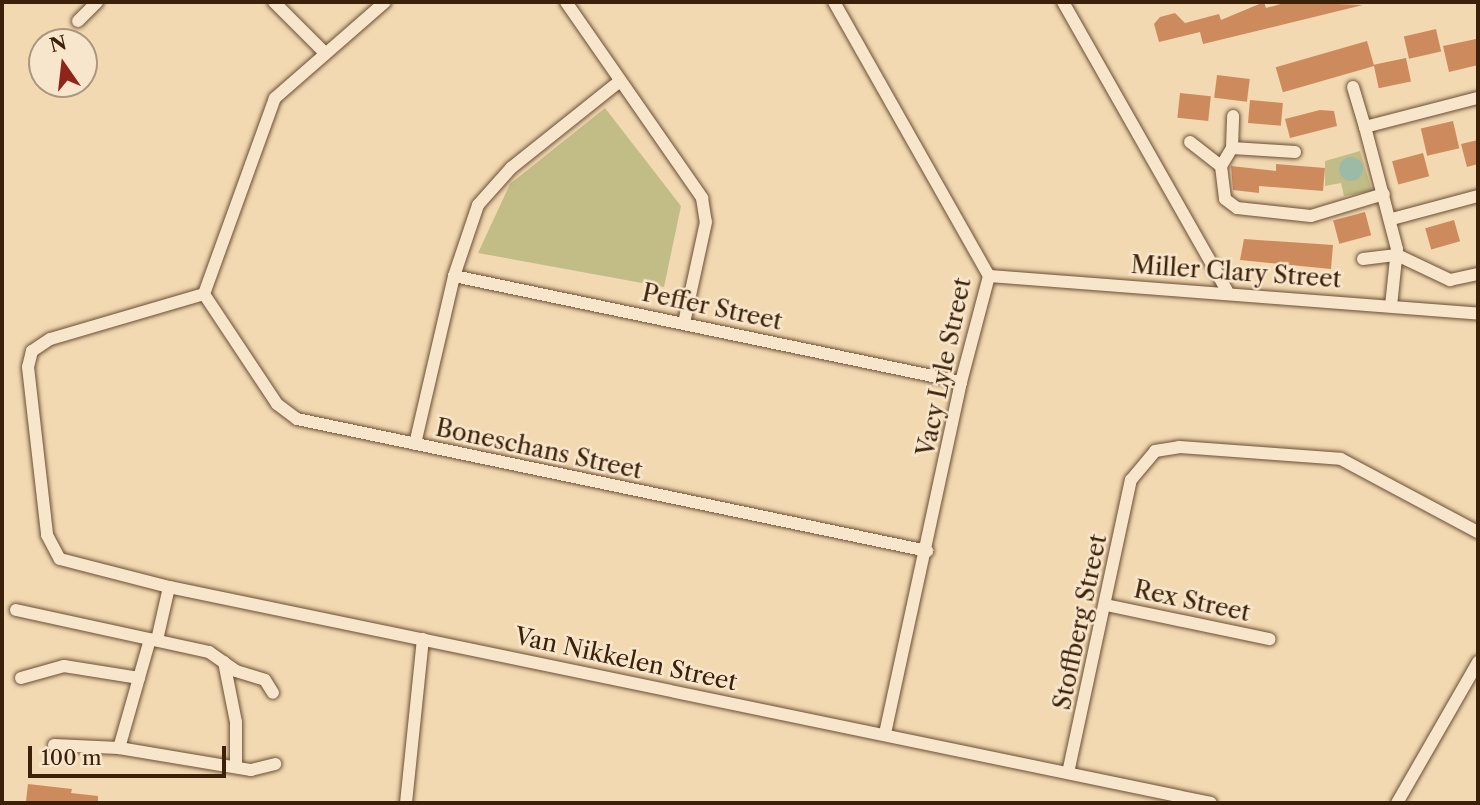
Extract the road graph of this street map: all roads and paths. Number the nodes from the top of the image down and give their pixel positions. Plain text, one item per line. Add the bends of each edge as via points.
1 (97, 2) edge
2 (274, 2) edge
3 (385, 2) edge
4 (566, 2) edge
5 (834, 2) edge
6 (1063, 2) edge
7 (78, 21) dead end
8 (323, 51) junction
9 (620, 81) junction
10 (1353, 87) dead end
11 (1477, 98) edge
12 (1233, 116) dead end
13 (1365, 127) junction
14 (1190, 142) dead end
15 (1232, 148) junction
16 (1295, 152) dead end
17 (1221, 166) junction
18 (1384, 194) junction
19 (1478, 196) edge
20 (1392, 219) junction
21 (1397, 255) junction
22 (1363, 259) dead end
23 (1478, 274) edge
24 (454, 276) junction
25 (989, 276) junction
26 (1227, 291) junction
27 (204, 295) junction
28 (1391, 306) junction
29 (1478, 314) edge
30 (684, 323) junction
31 (961, 382) junction
32 (415, 444) junction
33 (1478, 532) edge
34 (927, 551) junction
35 (169, 587) junction
36 (1106, 605) junction
37 (16, 610) dead end
38 (154, 639) junction
39 (423, 639) junction
40 (1269, 639) dead end
41 (224, 662) junction
42 (1478, 662) edge
43 (21, 678) dead end
44 (139, 678) junction
45 (273, 693) dead end
46 (885, 733) junction
47 (54, 745) dead end
48 (119, 748) junction
49 (275, 764) dead end
50 (236, 767) junction
51 (1068, 773) junction
52 (406, 803) edge
53 (1210, 803) edge
54 (1398, 803) edge

1 - 7 street
2 - 8 street
3 - 8 street
4 - 9 street
5 - 25 street, Vacy Lyle Street
6 - 26 street
8 - 27 street via 271,105
9 - 24 street via 491,186 478,205
9 - 30 street via 704,205 706,222
10 - 13 street
11 - 13 street
12 - 15 street
13 - 18 street
14 - 17 street
15 - 16 street
15 - 17 street
17 - 18 street via 1220,189 1237,208 1311,216
18 - 20 street
19 - 20 street
20 - 21 street
21 - 22 street
21 - 23 street via 1450,280
21 - 28 street
24 - 30 street, Peffer Street
24 - 32 street
25 - 26 street, Miller Clary Street
25 - 31 street, Vacy Lyle Street
26 - 28 street, Miller Clary Street
27 - 32 street, Boneschans Street via 283,412
27 - 35 street, Van Nikkelen Street via 50,339 32,351 28,368 47,535 54,553 72,564
28 - 29 street, Miller Clary Street
30 - 31 street, Peffer Street
31 - 34 street, Vacy Lyle Street
32 - 34 street, Boneschans Street
33 - 36 street, Stoffberg Street via 1341,459 1165,447 1145,457 1131,480
34 - 46 street, Vacy Lyle Street
35 - 38 street
35 - 39 street, Van Nikkelen Street
36 - 40 street, Rex Street
36 - 51 street, Stoffberg Street
37 - 38 street
38 - 41 street via 209,652
38 - 44 street
39 - 46 street, Van Nikkelen Street
39 - 52 street
41 - 45 street via 265,680
41 - 50 street via 236,722
42 - 54 street
43 - 44 street via 41,680 69,666
44 - 48 street
46 - 51 street, Van Nikkelen Street
47 - 48 street
48 - 50 street
49 - 50 street
51 - 53 street, Van Nikkelen Street

